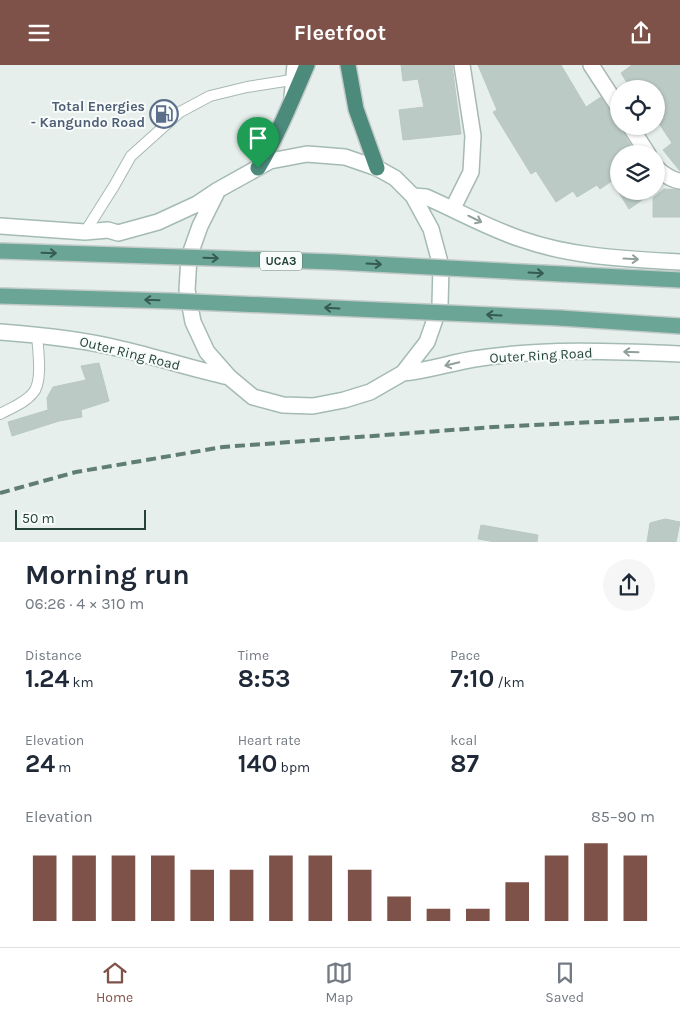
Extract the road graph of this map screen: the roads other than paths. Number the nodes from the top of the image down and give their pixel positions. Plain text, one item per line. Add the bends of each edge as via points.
1 (348, 65) edge
2 (462, 65) edge
3 (591, 65) edge
4 (301, 70) edge
5 (610, 94) edge
6 (377, 167) junction
7 (258, 168) junction
8 (665, 175) edge
9 (680, 181) edge
10 (218, 190) junction
11 (414, 196) junction
12 (453, 208) junction
13 (0, 226) edge
14 (84, 232) junction
15 (0, 251) edge
16 (680, 262) edge
17 (680, 280) edge
18 (0, 296) edge
19 (680, 326) edge
20 (0, 332) edge
21 (37, 335) junction
22 (680, 354) edge
23 (403, 373) junction
24 (229, 377) junction
25 (0, 415) edge

1 - 6 highway via 356,109
2 - 12 main road via 472,136 471,172
3 - 5 main road
4 - 7 highway via 292,103
4 - 14 lane via 210,96 180,112 131,155
6 - 7 main road, Outer Ring Road via 344,157 307,153 270,161
6 - 11 main road, Outer Ring Road
7 - 10 main road, Outer Ring Road
8 - 9 main road
10 - 14 main road, Outer Ring Road via 158,222 118,233 108,230
10 - 24 main road, Outer Ring Road via 189,257 187,290 193,322 207,352
11 - 12 main road via 426,197
11 - 23 main road, Outer Ring Road via 431,229 441,266 440,305 427,342
12 -> 16 main road via 495,229 549,247 611,258
13 - 14 main road, Outer Ring Road
15 -> 17 main road, UCA3, bridge via 335,262
19 -> 18 main road, bridge via 172,301
20 - 21 main road, Outer Ring Road
21 - 24 main road, Outer Ring Road via 78,339
21 - 25 lane via 38,384 34,392
22 -> 23 main road, Outer Ring Road via 605,351 528,354 474,359
23 - 24 main road, Outer Ring Road via 370,392 313,406 283,405 253,397

